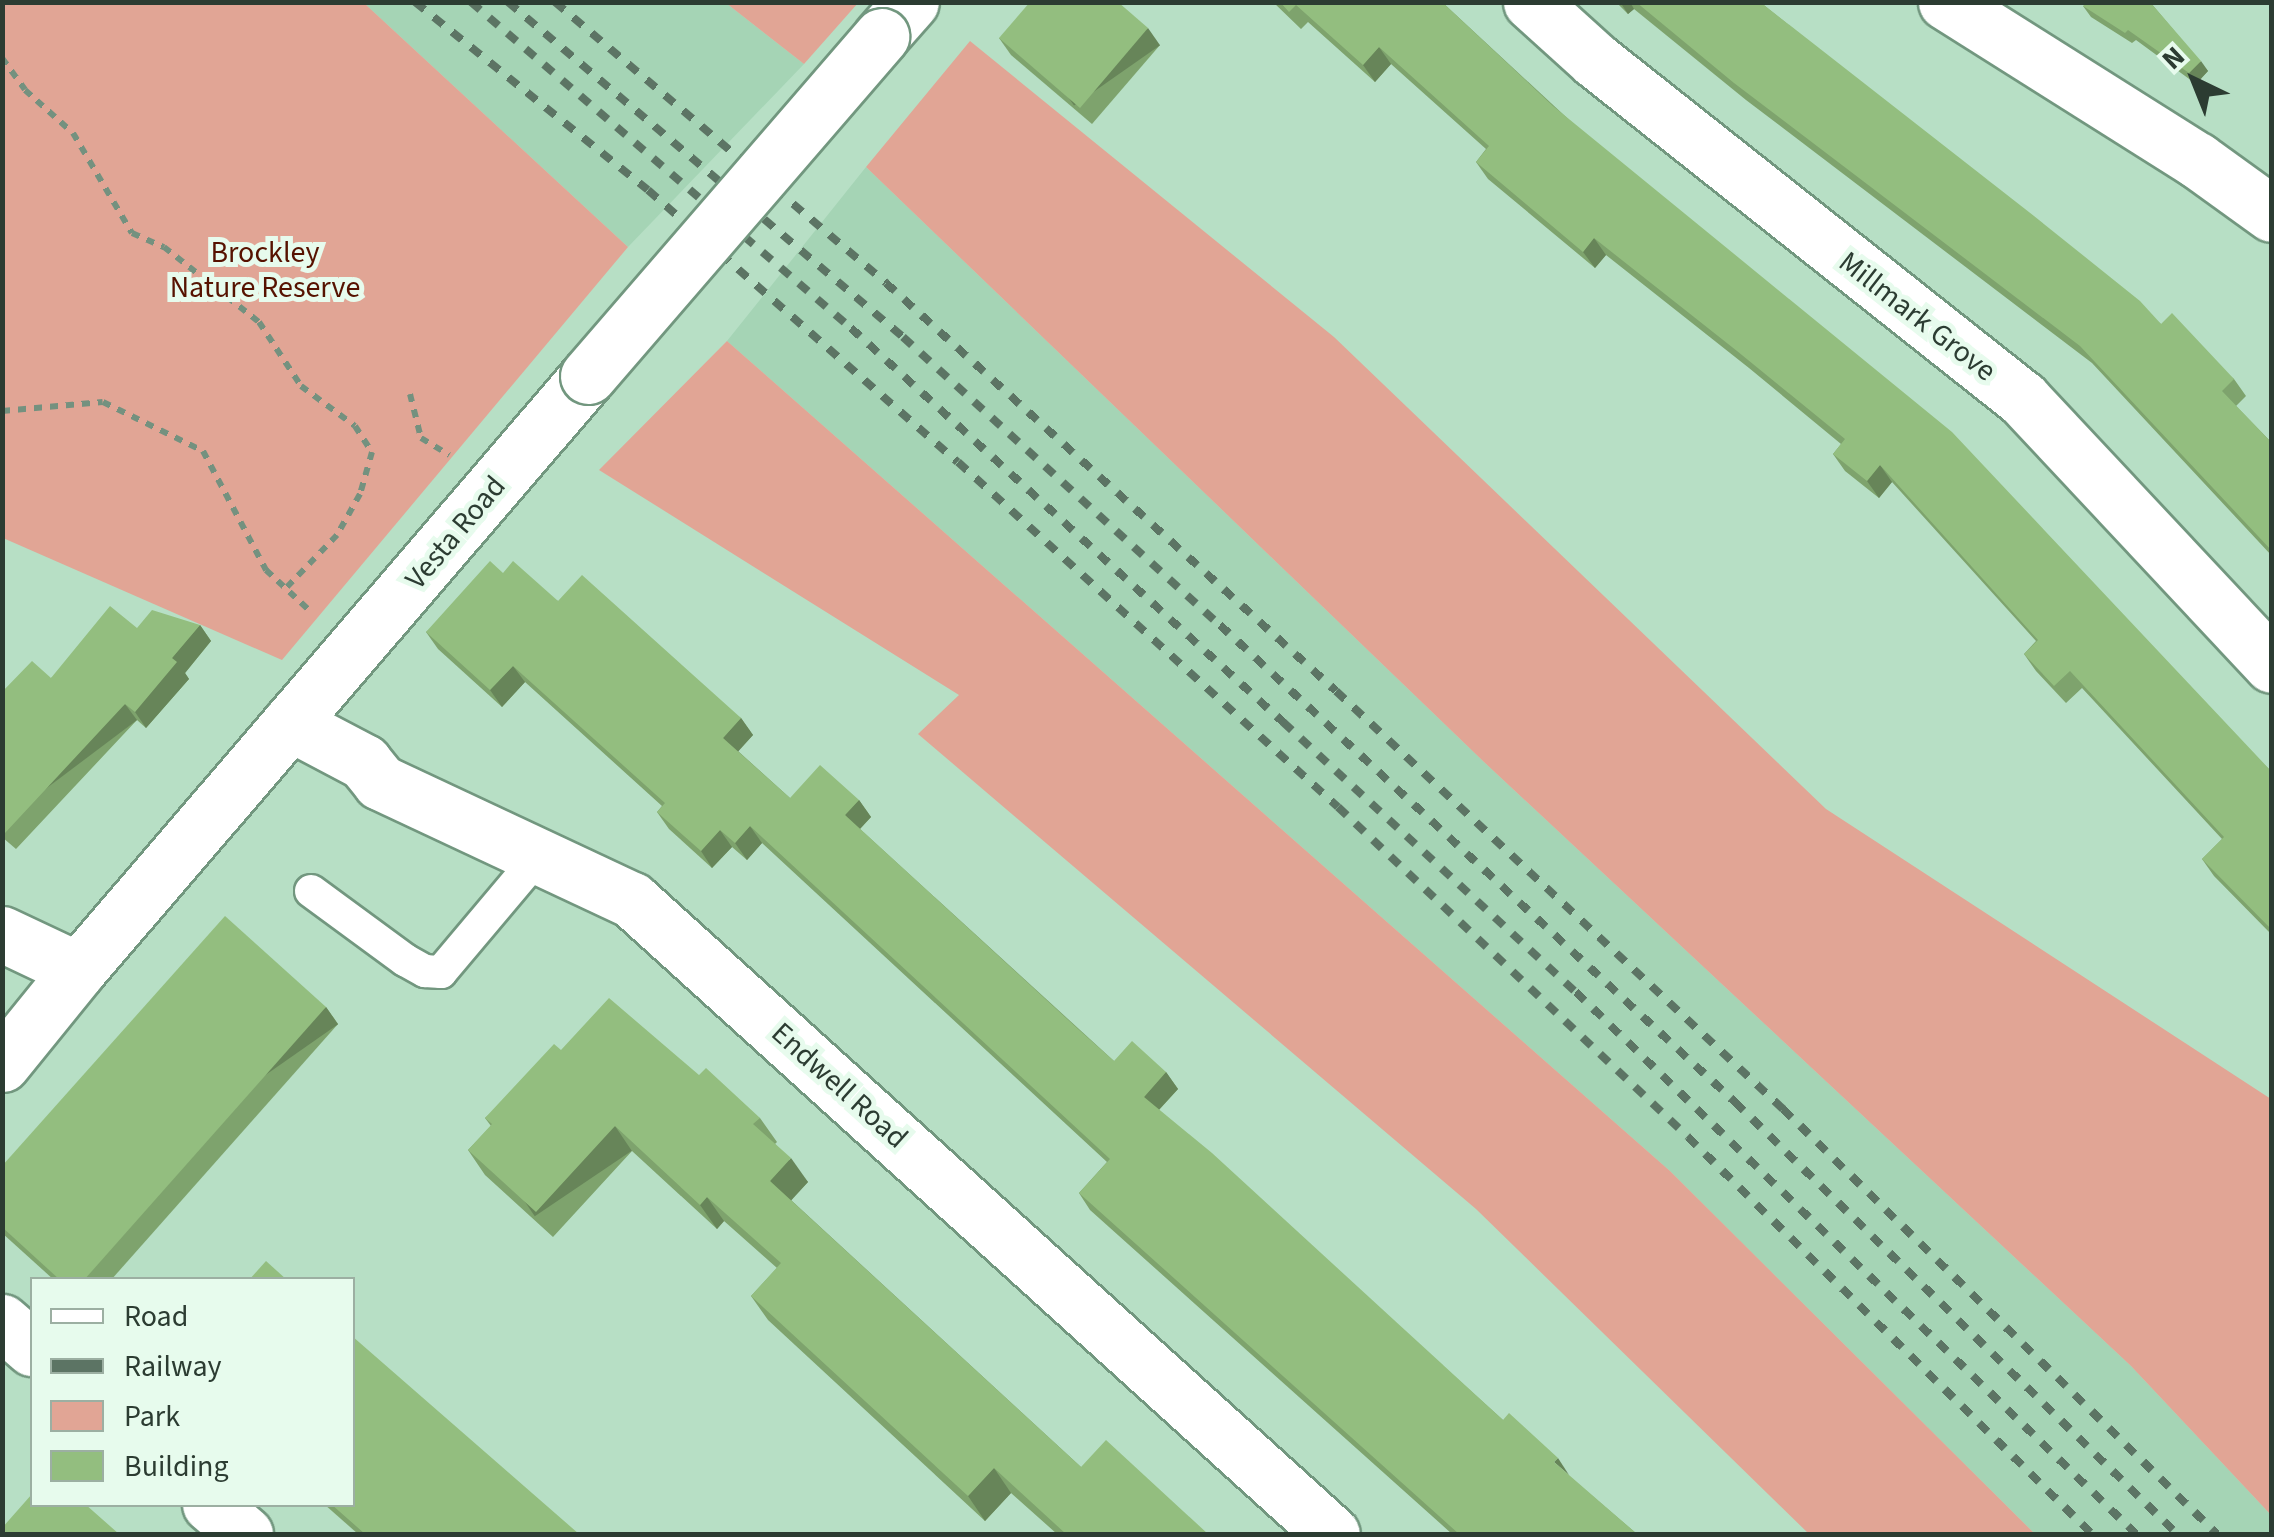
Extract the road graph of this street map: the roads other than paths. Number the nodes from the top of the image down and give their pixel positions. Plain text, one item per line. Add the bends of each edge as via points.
1 (1531, 2) edge
2 (1946, 2) edge
3 (896, 19) edge
4 (2272, 214) edge
5 (2272, 665) edge
6 (290, 723) junction
7 (537, 858) junction
8 (312, 891) dead end
9 (2, 934) edge
10 (78, 970) junction
11 (2, 1064) edge
12 (2, 1322) edge
13 (30, 1346) edge
14 (213, 1507) edge
15 (244, 1534) edge
16 (1332, 1534) edge

1 - 5 street, Millmark Grove via 2023,399
2 - 4 street
3 - 6 street, Vesta Road, bridge
6 - 7 street, Endwell Road via 364,762 380,782
6 - 10 street, Vesta Road
7 - 8 lane via 440,972 405,960
7 - 16 street, Endwell Road via 632,900
9 - 10 street
10 - 11 street, Vesta Road
12 - 13 street
14 - 15 street

